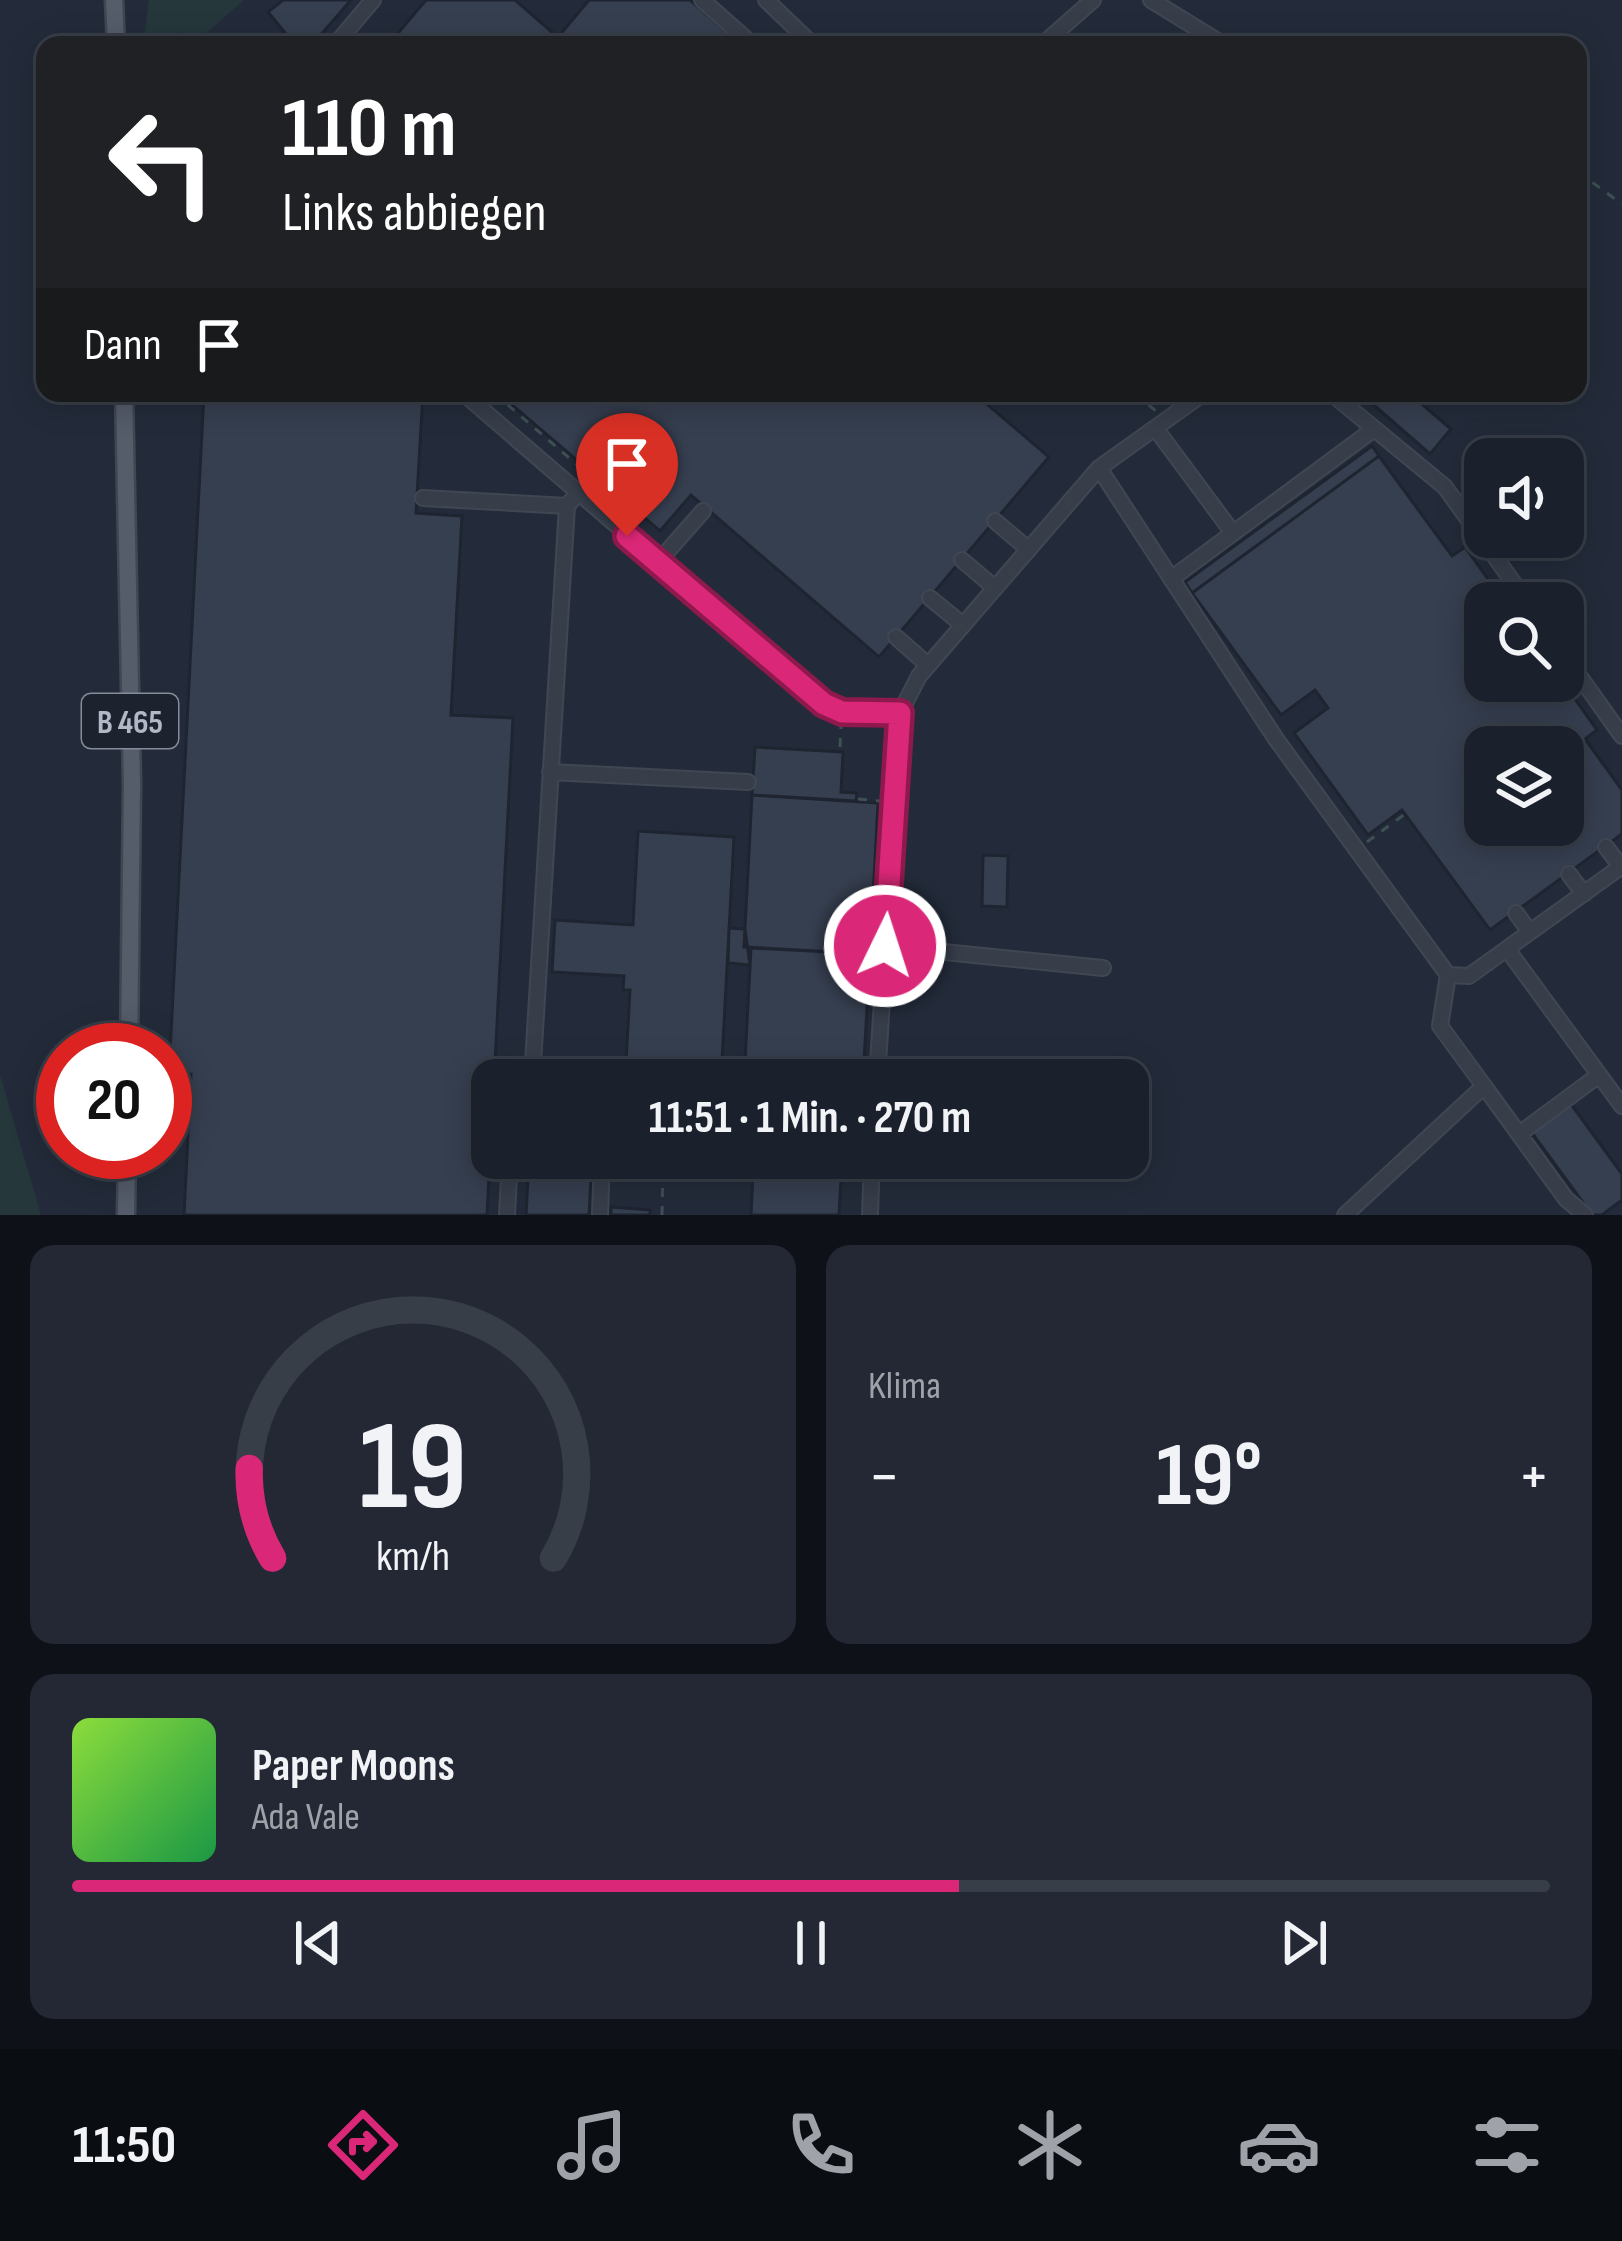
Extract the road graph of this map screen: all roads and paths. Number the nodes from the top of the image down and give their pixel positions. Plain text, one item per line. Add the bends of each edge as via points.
1 (114, 0) edge
2 (373, 0) edge
3 (702, 0) edge
4 (766, 0) edge
5 (1094, 0) edge
6 (1151, 0) edge
7 (116, 36) edge
8 (343, 36) edge
9 (743, 36) edge
10 (804, 36) edge
11 (1052, 36) edge
12 (1209, 36) edge
13 (1587, 179) edge
14 (1622, 204) edge
15 (124, 402) edge
16 (472, 402) edge
17 (504, 402) edge
18 (1192, 402) edge
19 (1342, 402) edge
20 (1156, 429) junction
21 (1374, 429) junction
22 (1100, 468) junction
23 (589, 475) dead end
24 (423, 498) dead end
25 (573, 500) junction
26 (703, 511) dead end
27 (995, 521) dead end
28 (1233, 532) junction
29 (1028, 549) junction
30 (962, 560) dead end
31 (658, 562) junction
32 (1171, 579) junction
33 (1513, 582) edge
34 (995, 588) junction
35 (930, 598) dead end
36 (963, 625) junction
37 (896, 638) dead end
38 (928, 665) junction
39 (1584, 682) edge
40 (900, 713) junction
41 (1622, 736) edge
42 (550, 772) junction
43 (748, 782) dead end
44 (1406, 814) dead end
45 (1606, 847) dead end
46 (1356, 850) junction
47 (1622, 867) edge
48 (1569, 874) dead end
49 (1584, 894) junction
50 (1516, 913) dead end
51 (1530, 932) junction
52 (885, 946) junction
53 (1507, 949) junction
54 (1103, 968) dead end
55 (1448, 975) junction
56 (129, 1023) edge
57 (533, 1059) edge
58 (878, 1059) edge
59 (1599, 1075) junction
60 (1484, 1086) junction
61 (1622, 1106) edge
62 (1519, 1134) junction
63 (127, 1179) edge
64 (509, 1179) edge
65 (601, 1179) edge
66 (663, 1179) edge
67 (871, 1179) edge
68 (126, 1215) edge
69 (507, 1215) edge
70 (599, 1215) edge
71 (662, 1215) edge
72 (870, 1215) edge
73 (1345, 1215) edge
74 (1585, 1215) edge

1 - 7 main road
2 - 8 lane
3 - 9 lane
4 - 10 lane
5 - 11 lane
6 - 12 lane
13 - 14 path
15 - 56 main road, B 465
16 - 25 lane
17 - 23 path
18 - 20 lane
19 - 21 lane
20 - 22 lane
20 - 28 lane
21 - 28 lane
21 - 33 lane via 1445,487
22 - 29 lane
22 - 32 lane
24 - 25 lane
25 - 31 lane
25 - 42 lane
26 - 31 lane
27 - 29 lane
28 - 32 lane
29 - 34 lane
30 - 34 lane
31 - 40 lane via 824,704
32 - 46 lane
34 - 36 lane
35 - 36 lane
36 - 38 lane
37 - 38 lane
38 - 40 lane
39 - 41 lane
40 - 52 lane
42 - 43 lane
42 - 57 lane
44 - 46 path
45 - 47 lane
46 - 55 lane
47 - 49 lane
48 - 49 lane
49 - 51 lane
50 - 51 lane
51 - 53 lane
52 - 54 lane
52 - 58 lane
53 - 55 lane via 1469,976
53 - 59 lane
55 - 60 lane via 1440,1026
59 - 61 lane
59 - 62 lane
60 - 62 lane
60 - 73 lane
62 - 74 lane
63 - 68 main road
64 - 69 lane
65 - 70 lane
66 - 71 path
67 - 72 lane

